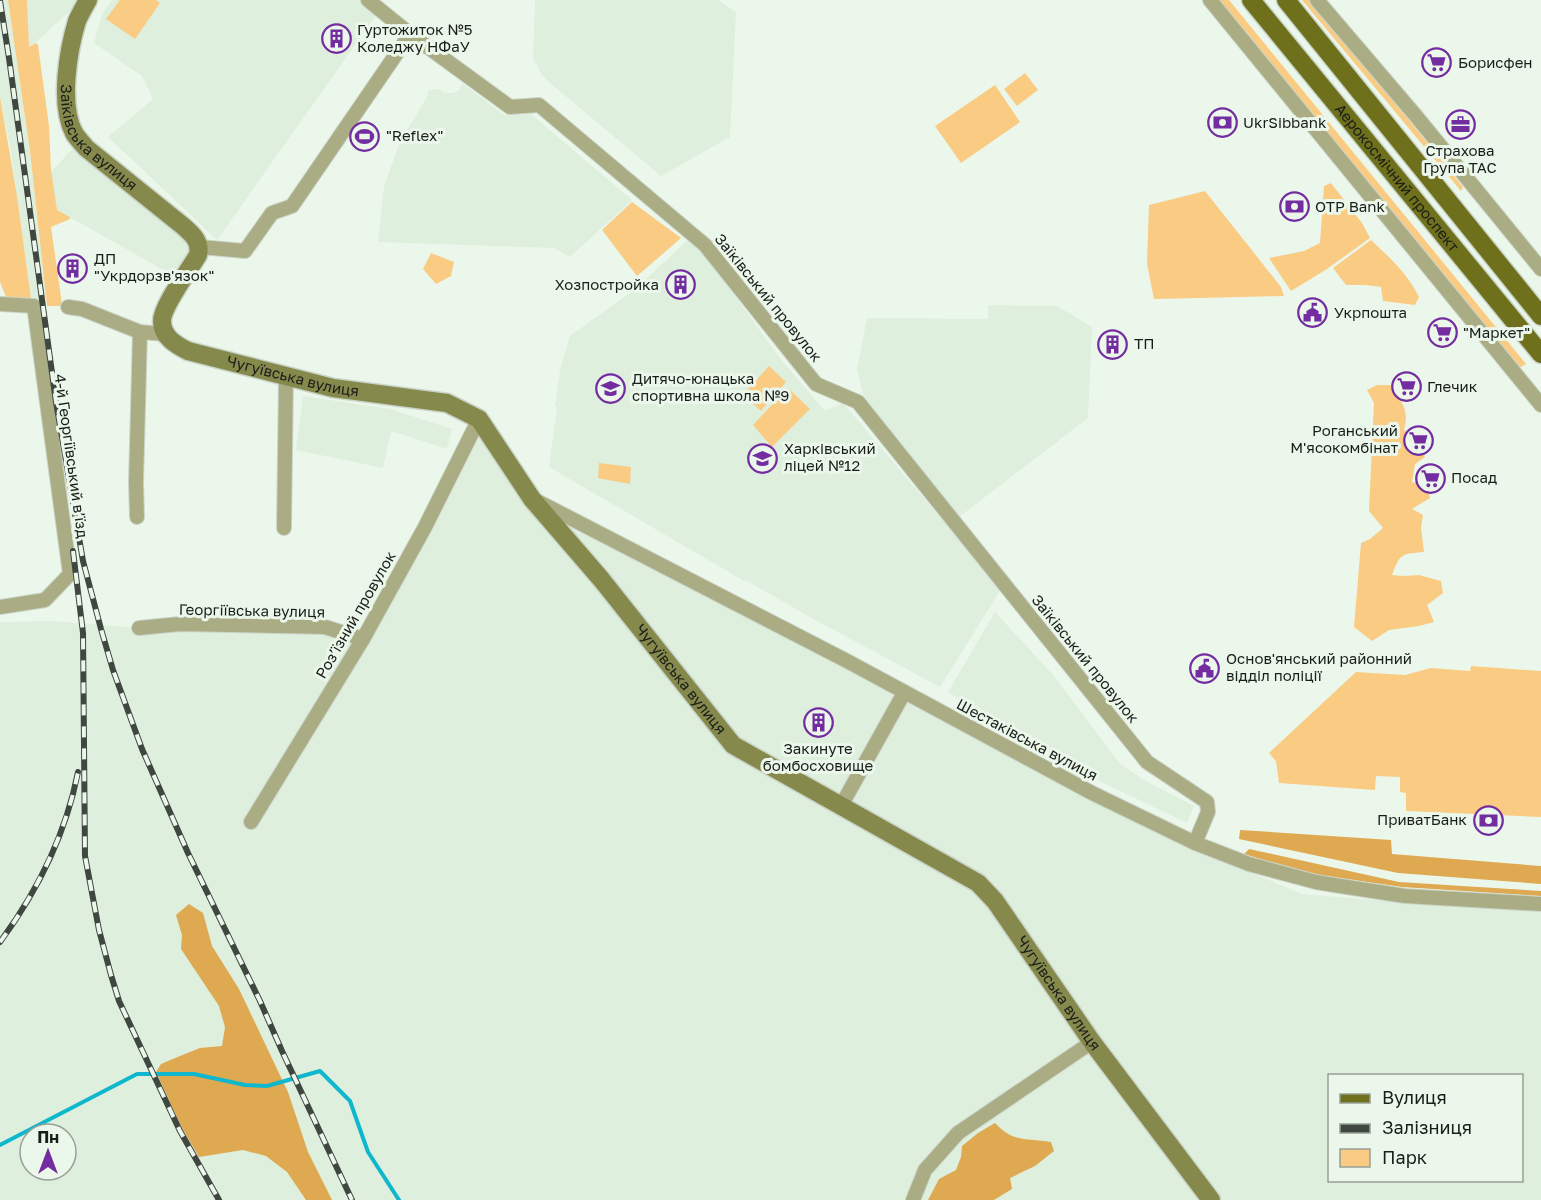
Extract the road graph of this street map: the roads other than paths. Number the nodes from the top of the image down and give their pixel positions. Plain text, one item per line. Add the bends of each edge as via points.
1 (88, 0) edge
2 (368, 0) edge
3 (1210, 0) edge
4 (1251, 0) edge
5 (1286, 0) edge
6 (1317, 0) edge
7 (410, 34) junction
8 (200, 247) junction
9 (1541, 269) edge
10 (0, 304) edge
11 (68, 307) dead end
12 (1541, 316) edge
13 (140, 332) junction
14 (165, 334) junction
15 (1541, 354) edge
16 (286, 378) junction
17 (1541, 405) edge
18 (479, 419) junction
19 (532, 499) junction
20 (137, 517) dead end
21 (284, 528) dead end
22 (0, 607) edge
23 (139, 628) dead end
24 (363, 639) junction
25 (904, 693) junction
26 (841, 806) junction
27 (251, 822) dead end
28 (1195, 843) junction
29 (1541, 904) edge
30 (1092, 1042) junction
31 (913, 1200) edge
32 (1210, 1200) edge

1 - 8 street, Заїківська вулиця via 78,19 66,76 74,134 86,148 183,225
2 - 7 street, Заїківський провулок
3 - 17 street
4 - 15 main road, Аерокосмічний проспект
5 - 12 main road, Аерокосмічний проспект
6 - 9 street
7 - 8 street via 292,206 272,213 245,251
7 - 28 street, Заїківський провулок via 510,107 540,105 705,245 816,384 858,402 1147,762 1207,802 1208,812
8 - 14 street via 166,307 162,321
10 - 22 street, 4-й Георгіївський в’їзд via 34,306 70,574 45,600
11 - 13 street
13 - 14 street
13 - 20 street
14 - 16 street, Чугуївська вулиця via 174,345 188,351
16 - 18 street, Чугуївська вулиця via 447,403
16 - 21 street
18 - 19 street, Чугуївська вулиця
18 - 24 street, Роз’їзний провулок
19 - 25 street, Шестаківська вулиця
19 - 26 street, Чугуївська вулиця via 733,745
23 - 24 street, Георгіївська вулиця via 180,624 325,627
24 - 27 street, Роз’їзний провулок
25 - 26 street
25 - 28 street, Шестаківська вулиця
26 - 30 street, Чугуївська вулиця via 978,883 995,900
28 - 29 street, Шестаківська вулиця via 1249,864 1334,885 1405,896
30 - 31 street via 958,1133 925,1170
30 - 32 street, Чугуївська вулиця

